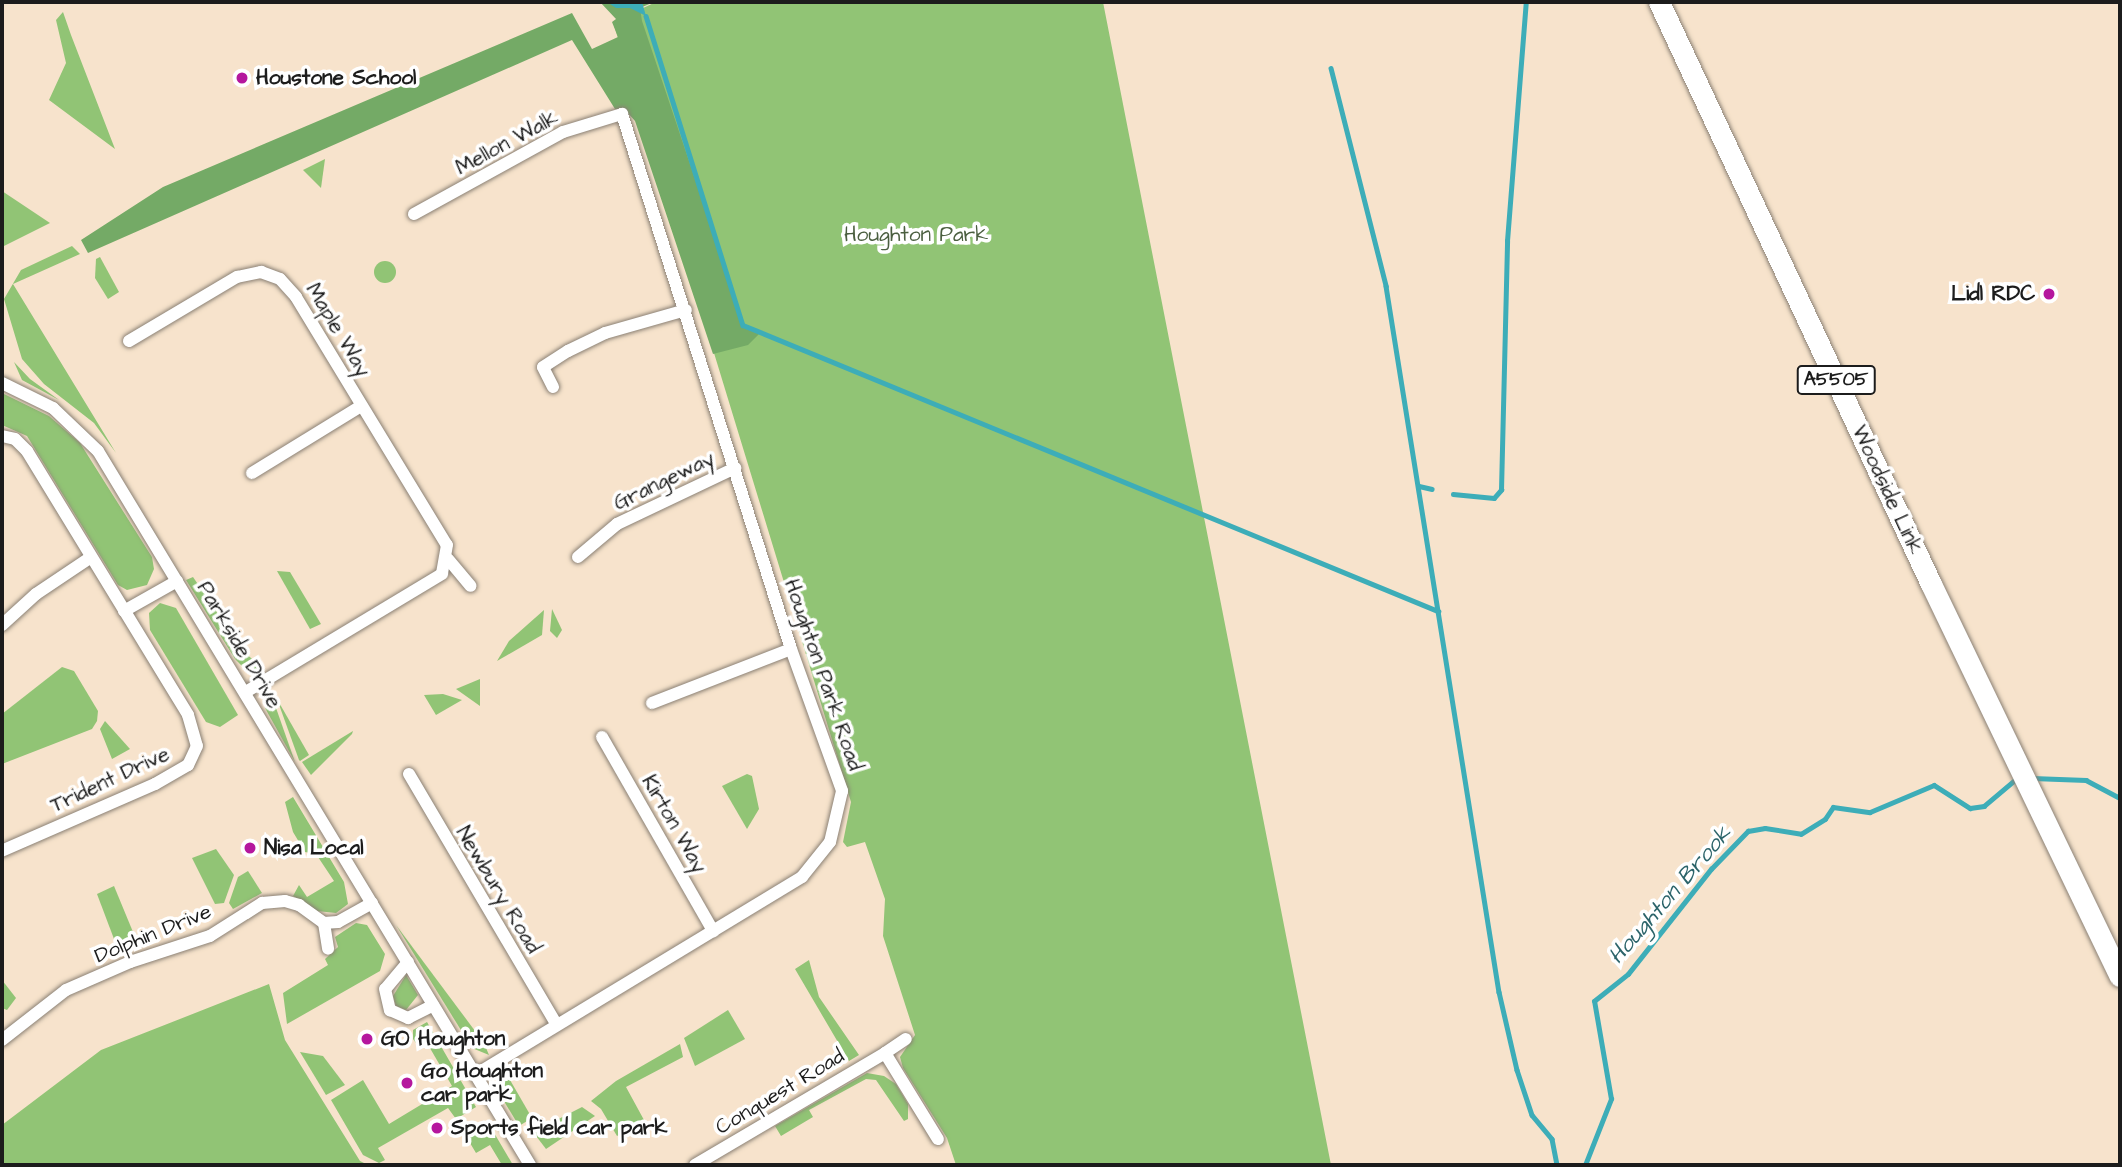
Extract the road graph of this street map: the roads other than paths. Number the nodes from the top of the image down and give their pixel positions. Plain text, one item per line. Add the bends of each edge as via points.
1 (1659, 2) edge
2 (622, 114) joint
3 (414, 214) dead end
4 (686, 310) junction
5 (129, 341) dead end
6 (2, 383) edge
7 (553, 387) dead end
8 (361, 406) junction
9 (2, 436) edge
10 (735, 468) junction
11 (252, 474) dead end
12 (91, 557) junction
13 (578, 557) dead end
14 (448, 559) junction
15 (177, 581) junction
16 (471, 586) dead end
17 (124, 611) junction
18 (2, 625) edge
19 (791, 649) junction
20 (246, 692) junction
21 (652, 703) dead end
22 (602, 737) dead end
23 (410, 774) dead end
24 (2, 851) edge
25 (372, 903) junction
26 (324, 923) junction
27 (713, 931) junction
28 (328, 949) dead end
29 (408, 962) junction
30 (2120, 975) edge
31 (433, 1004) junction
32 (557, 1025) junction
33 (906, 1039) dead end
34 (2, 1040) edge
35 (885, 1053) junction
36 (475, 1075) junction
37 (938, 1139) dead end
38 (530, 1165) edge
39 (695, 1165) edge

1 - 30 main road, Woodside Link / A5505
2 - 3 street, Mellon Walk via 562,132
2 - 4 street, Houghton Park Road
4 - 7 street via 605,333 568,351 543,367
4 - 10 street, Houghton Park Road
5 - 8 street, Maple Way via 220,285 261,272 289,286
6 - 15 street, Parkside Drive via 53,408 89,439
8 - 11 street, Maple Way
8 - 14 street, Maple Way via 447,545
9 - 12 street, Trident Drive via 15,439 27,451
10 - 13 street, Grangeway via 617,524
10 - 19 street, Houghton Park Road
12 - 17 street, Trident Drive
12 - 18 street via 36,594
14 - 16 street, Maple Way
14 - 20 street via 442,574
15 - 17 street
15 - 20 street, Parkside Drive
17 - 24 street, Trident Drive via 196,731 195,756 188,765 130,796
19 - 21 street
19 - 27 street, Houghton Park Road via 842,791 837,826 821,857 802,877
20 - 25 street, Parkside Drive
22 - 27 street, Kirton Way
23 - 32 street, Newbury Road
25 - 26 street via 338,922
25 - 29 street, Parkside Drive
26 - 28 street
26 - 34 street, Dolphin Drive via 299,905 262,903 210,936 130,961 66,990
27 - 32 street, Houghton Park Road
29 - 31 street, Parkside Drive
29 - 31 street via 385,989 390,1010 408,1018
31 - 36 street, Parkside Drive
32 - 36 street, Houghton Park Road
33 - 35 street, Conquest Road
35 - 37 street
35 - 39 street, Conquest Road
36 - 38 street, Parkside Drive

